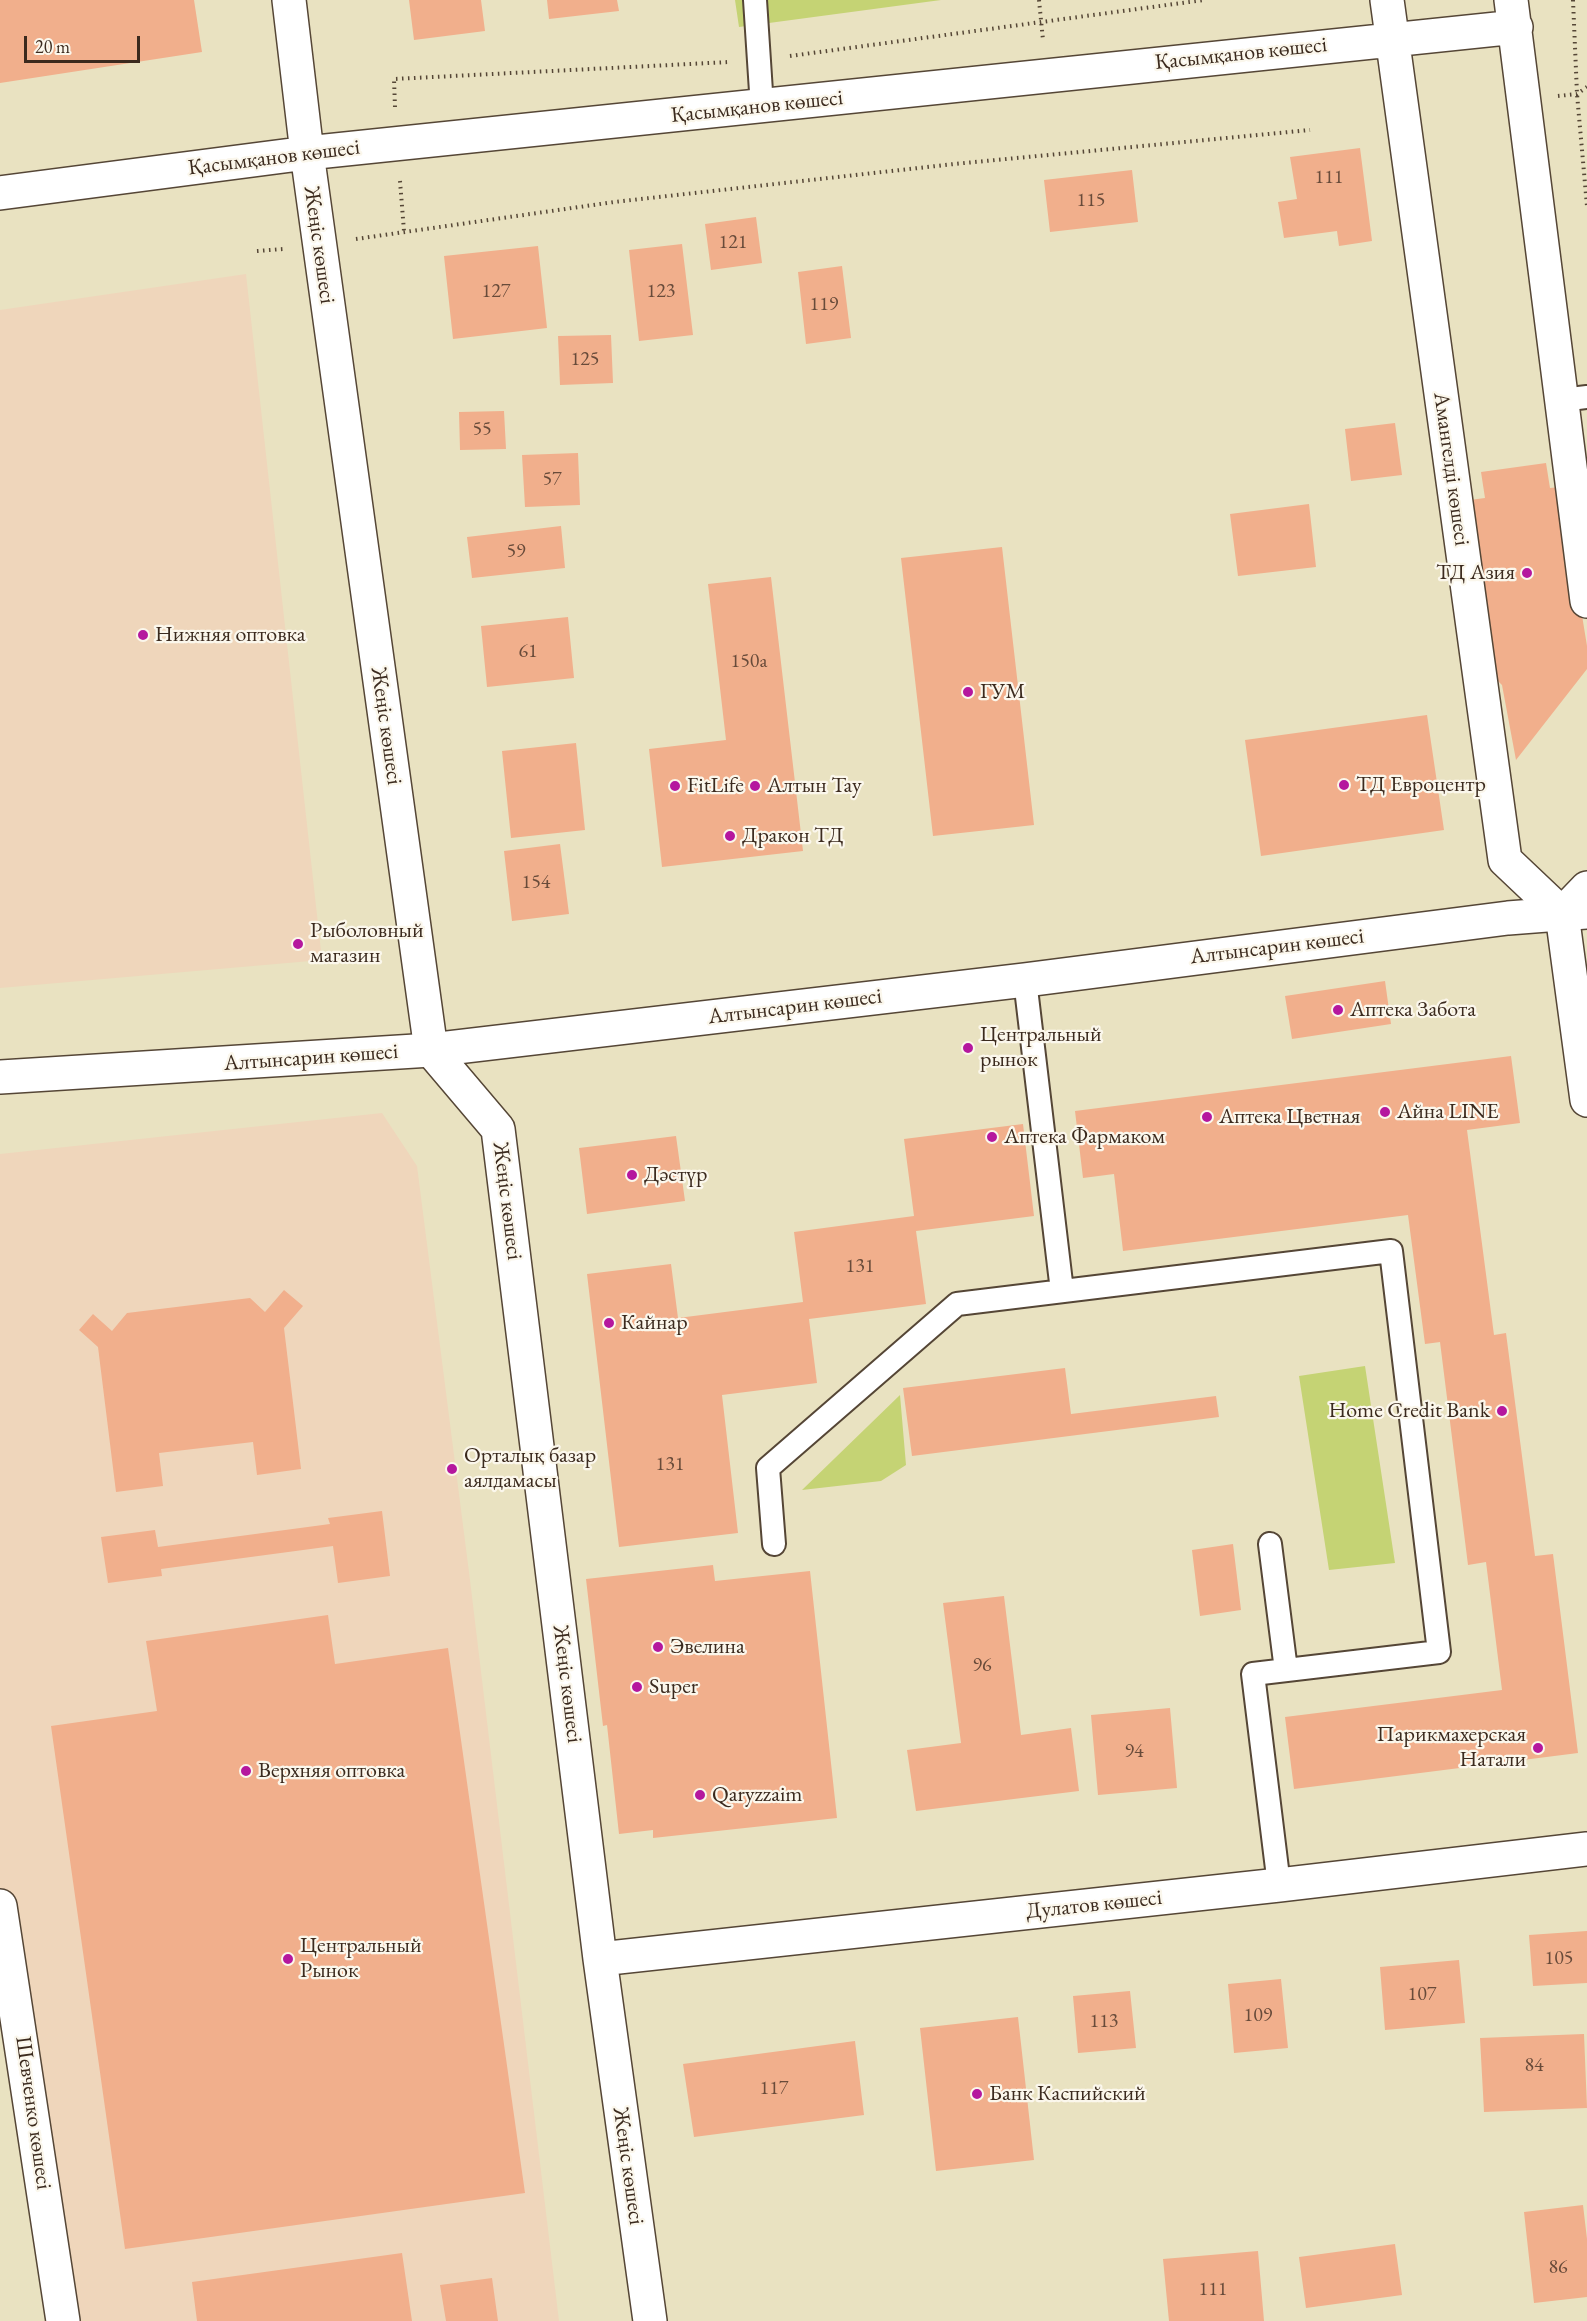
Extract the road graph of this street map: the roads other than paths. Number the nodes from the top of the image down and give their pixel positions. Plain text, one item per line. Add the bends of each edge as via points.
1 (289, 0) edge
2 (755, 0) edge
3 (1387, 0) edge
4 (1513, 14) edge
5 (1393, 38) junction
6 (762, 107) junction
7 (307, 153) junction
8 (0, 193) edge
9 (1575, 399) edge
10 (1587, 601) edge
11 (1587, 888) edge
12 (1575, 913) edge
13 (1025, 980) junction
14 (431, 1050) junction
15 (0, 1077) edge
16 (1587, 1100) edge
17 (1062, 1291) junction
18 (774, 1544) dead end
19 (1270, 1544) dead end
20 (1286, 1670) junction
21 (1587, 1849) edge
22 (1279, 1886) junction
23 (0, 1906) edge
24 (4, 1951) edge
25 (600, 1959) junction
26 (63, 2321) edge
27 (650, 2321) edge

1 - 7 street, Жеңіс көшесі
2 - 6 lane
3 - 5 street, Амангелді көшесі
4 - 5 street, Қасымқанов көшесі
4 - 9 street
5 - 6 street, Қасымқанов көшесі
5 - 12 street, Амангелді көшесі via 1505,860
6 - 7 street, Қасымқанов көшесі
7 - 8 street, Қасымқанов көшесі
7 - 14 street, Жеңіс көшесі
9 - 10 street
11 - 12 street
12 - 13 street, Алтынсарин көшесі via 1508,918
12 - 16 street
13 - 14 street, Алтынсарин көшесі
13 - 17 lane
14 - 15 street, Алтынсарин көшесі
14 - 25 street, Жеңіс көшесі via 498,1129
17 - 18 lane via 957,1304 768,1468
17 - 20 lane via 1390,1251 1439,1653
19 - 20 lane
20 - 22 lane via 1253,1674
21 - 22 street, Дулатов көшесі
22 - 25 street, Дулатов көшесі
23 - 24 street, Шевченко көшесі
24 - 26 street, Шевченко көшесі
25 - 27 street, Жеңіс көшесі

